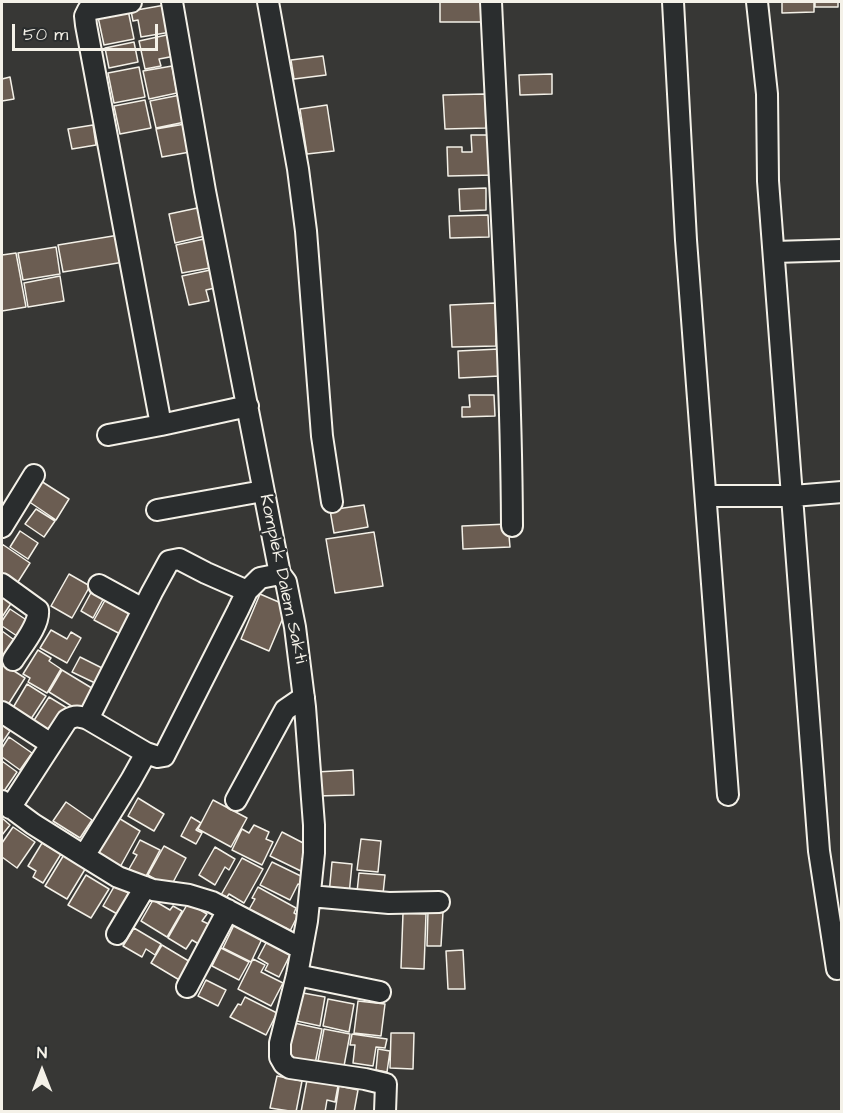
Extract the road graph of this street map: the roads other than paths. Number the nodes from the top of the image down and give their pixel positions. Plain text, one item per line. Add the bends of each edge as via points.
1 (131, 2) edge
2 (172, 2) edge
3 (268, 2) edge
4 (491, 2) edge
5 (672, 2) edge
6 (757, 2) edge
7 (842, 250) edge
8 (774, 252) junction
9 (248, 406) junction
10 (161, 425) junction
11 (108, 435) dead end
12 (34, 475) dead end
13 (263, 490) junction
14 (842, 492) edge
15 (706, 496) junction
16 (793, 496) junction
17 (332, 502) dead end
18 (157, 510) dead end
19 (512, 526) dead end
20 (2, 527) edge
21 (280, 574) junction
22 (2, 584) edge
23 (99, 585) dead end
24 (247, 591) junction
25 (143, 609) junction
26 (13, 660) dead end
27 (304, 697) junction
28 (2, 712) edge
29 (88, 719) junction
30 (51, 744) junction
31 (146, 753) junction
32 (728, 795) dead end
33 (236, 800) dead end
34 (6, 805) edge
35 (84, 856) junction
36 (145, 887) junction
37 (310, 896) junction
38 (439, 902) dead end
39 (228, 910) junction
40 (117, 934) dead end
41 (302, 949) junction
42 (837, 969) dead end
43 (297, 975) junction
44 (187, 987) dead end
45 (380, 992) dead end
46 (385, 1112) edge

1 - 10 street via 88,10 85,16
2 - 9 street, Komplek Dalem Sakti
3 - 17 street via 306,231 322,436
4 - 19 street via 507,303
5 - 15 street
6 - 8 street via 767,93
7 - 8 street
8 - 16 street
9 - 10 street
9 - 13 street, Komplek Dalem Sakti
10 - 11 street
12 - 20 street
13 - 18 street
13 - 21 street, Komplek Dalem Sakti
14 - 16 street
15 - 16 street
15 - 32 street
16 - 42 street via 819,851
21 - 24 street via 260,578
21 - 27 street, Komplek Dalem Sakti via 286,582 295,627
22 - 26 street via 38,610 36,624
23 - 25 street
24 - 25 street via 179,558 169,561
24 - 31 street via 164,756
25 - 29 street
27 - 33 street via 285,710
27 - 37 street, Komplek Dalem Sakti via 314,825
28 - 30 street
29 - 30 street via 78,716 67,720
29 - 31 street
30 - 34 street
31 - 35 street
34 - 35 street
35 - 36 street via 118,877
36 - 39 street via 201,898
36 - 40 street
37 - 38 street via 389,903
37 - 41 street, Komplek Dalem Sakti
39 - 41 street
39 - 44 street
41 - 43 street, Komplek Dalem Sakti
43 - 45 street
43 - 46 street, Komplek Dalem Sakti via 280,1043 284,1064 386,1084

